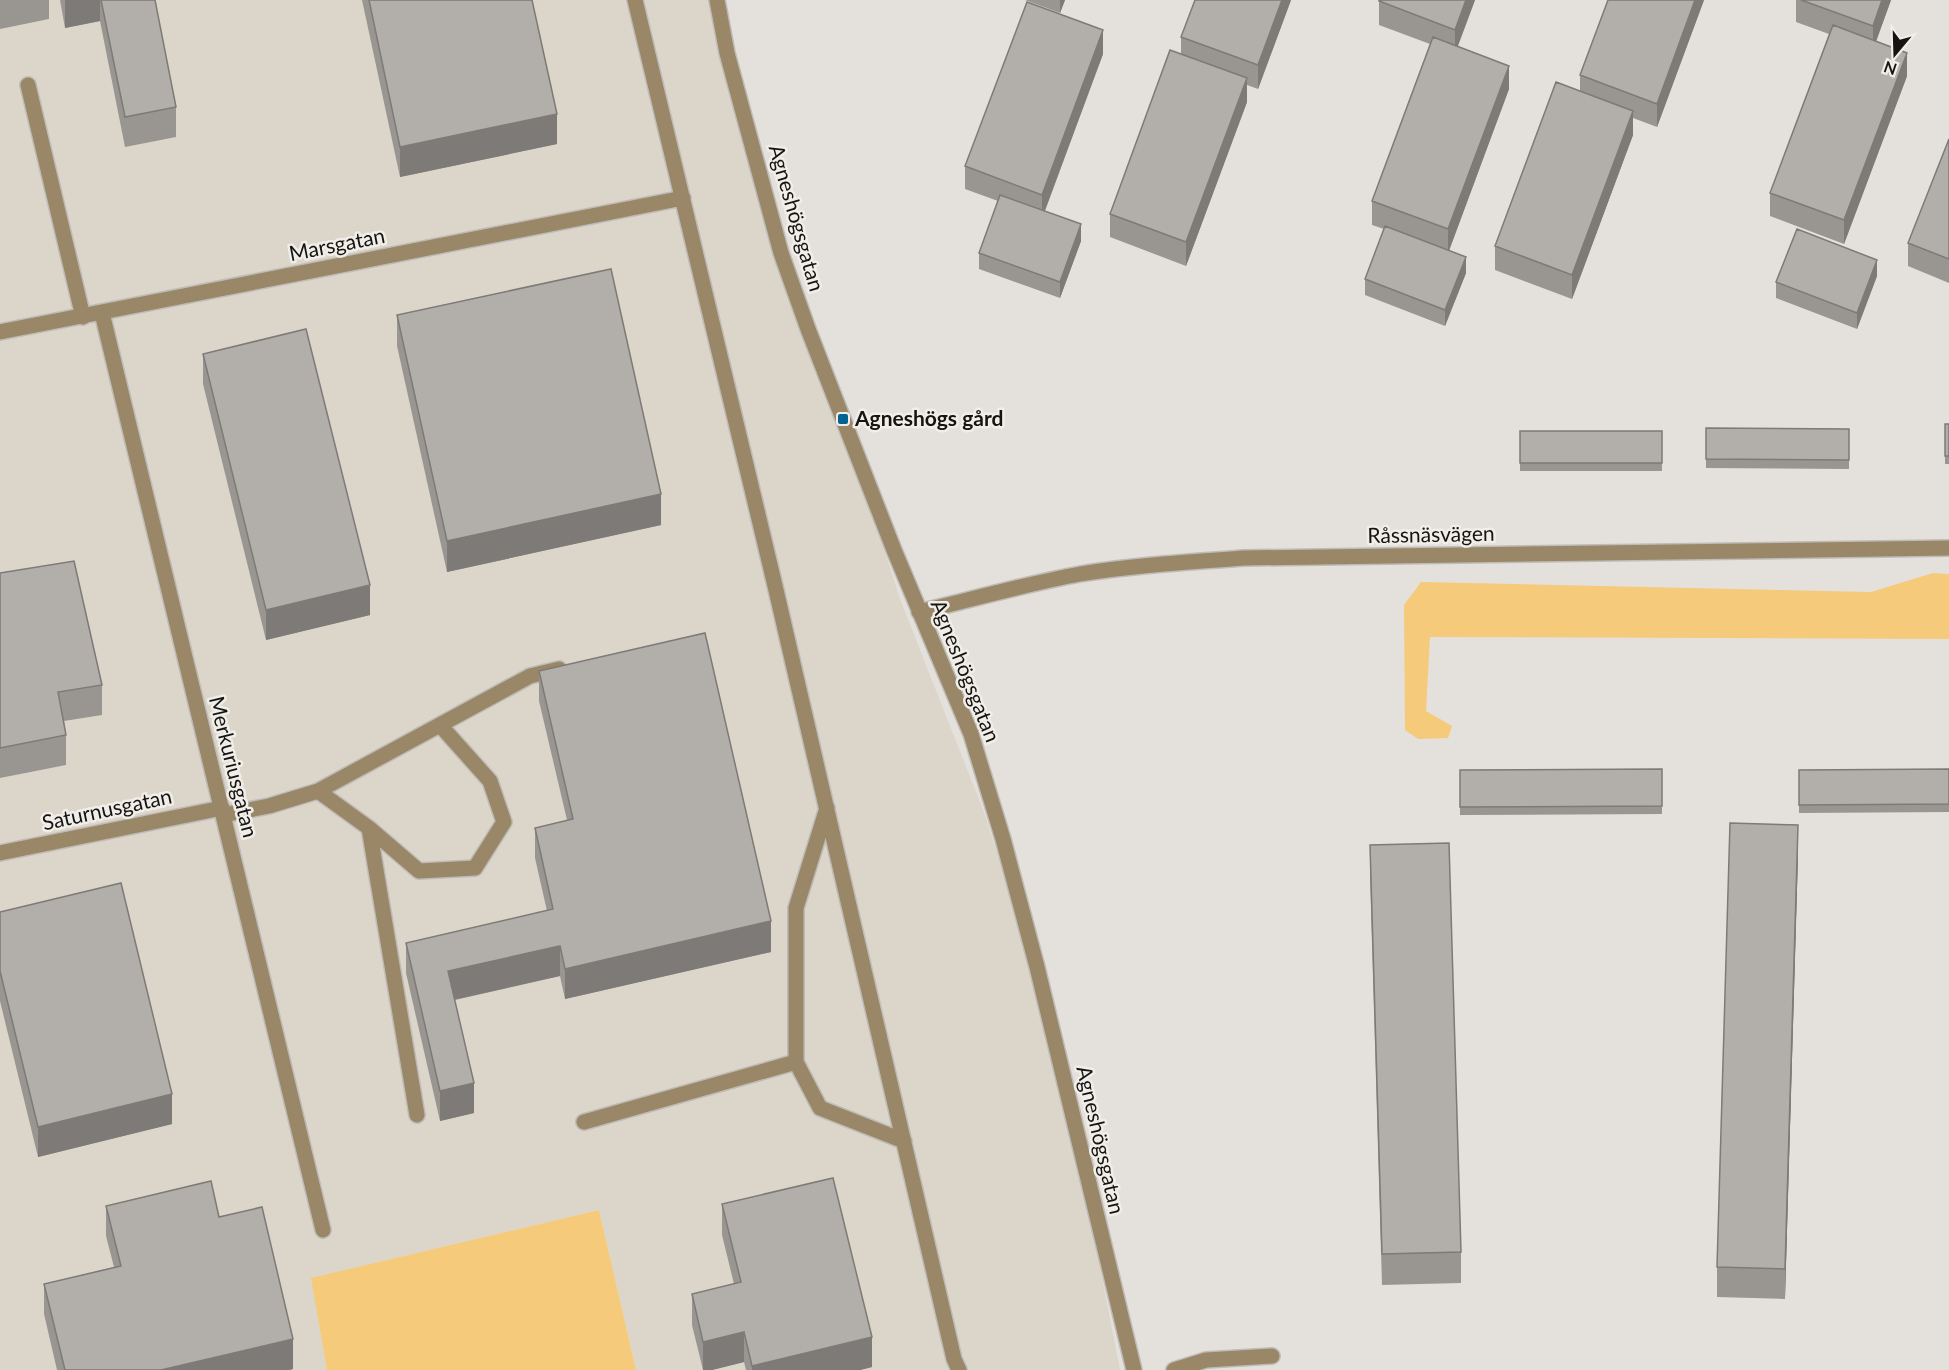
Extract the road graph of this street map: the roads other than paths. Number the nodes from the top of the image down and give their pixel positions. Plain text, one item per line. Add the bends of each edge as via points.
1 (635, 0) edge
2 (717, 0) edge
3 (28, 85) dead end
4 (682, 198) junction
5 (102, 313) junction
6 (83, 317) junction
7 (0, 332) edge
8 (1949, 548) edge
9 (920, 612) junction
10 (574, 666) edge
11 (440, 725) junction
12 (318, 791) junction
13 (827, 808) junction
14 (222, 811) junction
15 (369, 828) junction
16 (0, 854) edge
17 (796, 1062) junction
18 (417, 1115) dead end
19 (584, 1122) dead end
20 (904, 1141) junction
21 (323, 1230) dead end
22 (1272, 1356) dead end
23 (959, 1370) edge
24 (1134, 1370) edge
25 (1174, 1370) edge

1 - 4 street
2 - 9 street, Agneshögsgatan via 727,52 781,253
3 - 6 street
4 - 5 street, Marsgatan
4 - 13 street
5 - 6 street, Marsgatan
5 - 14 street, Merkuriusgatan
6 - 7 street, Marsgatan
8 - 9 street, Råssnäsvägen via 1244,558 1080,574
9 - 24 street, Agneshögsgatan via 971,734 1003,839 1038,967
10 - 11 street, Saturnusgatan via 530,676
11 - 12 street, Saturnusgatan
11 - 15 street via 490,780 504,822 475,868 419,871
12 - 14 street, Saturnusgatan via 269,806
12 - 15 street
13 - 17 street via 796,908
13 - 20 street
14 - 16 street, Saturnusgatan
14 - 21 street, Merkuriusgatan
15 - 18 street
17 - 19 street
17 - 20 street via 820,1108
20 - 23 street
22 - 25 street via 1206,1360

